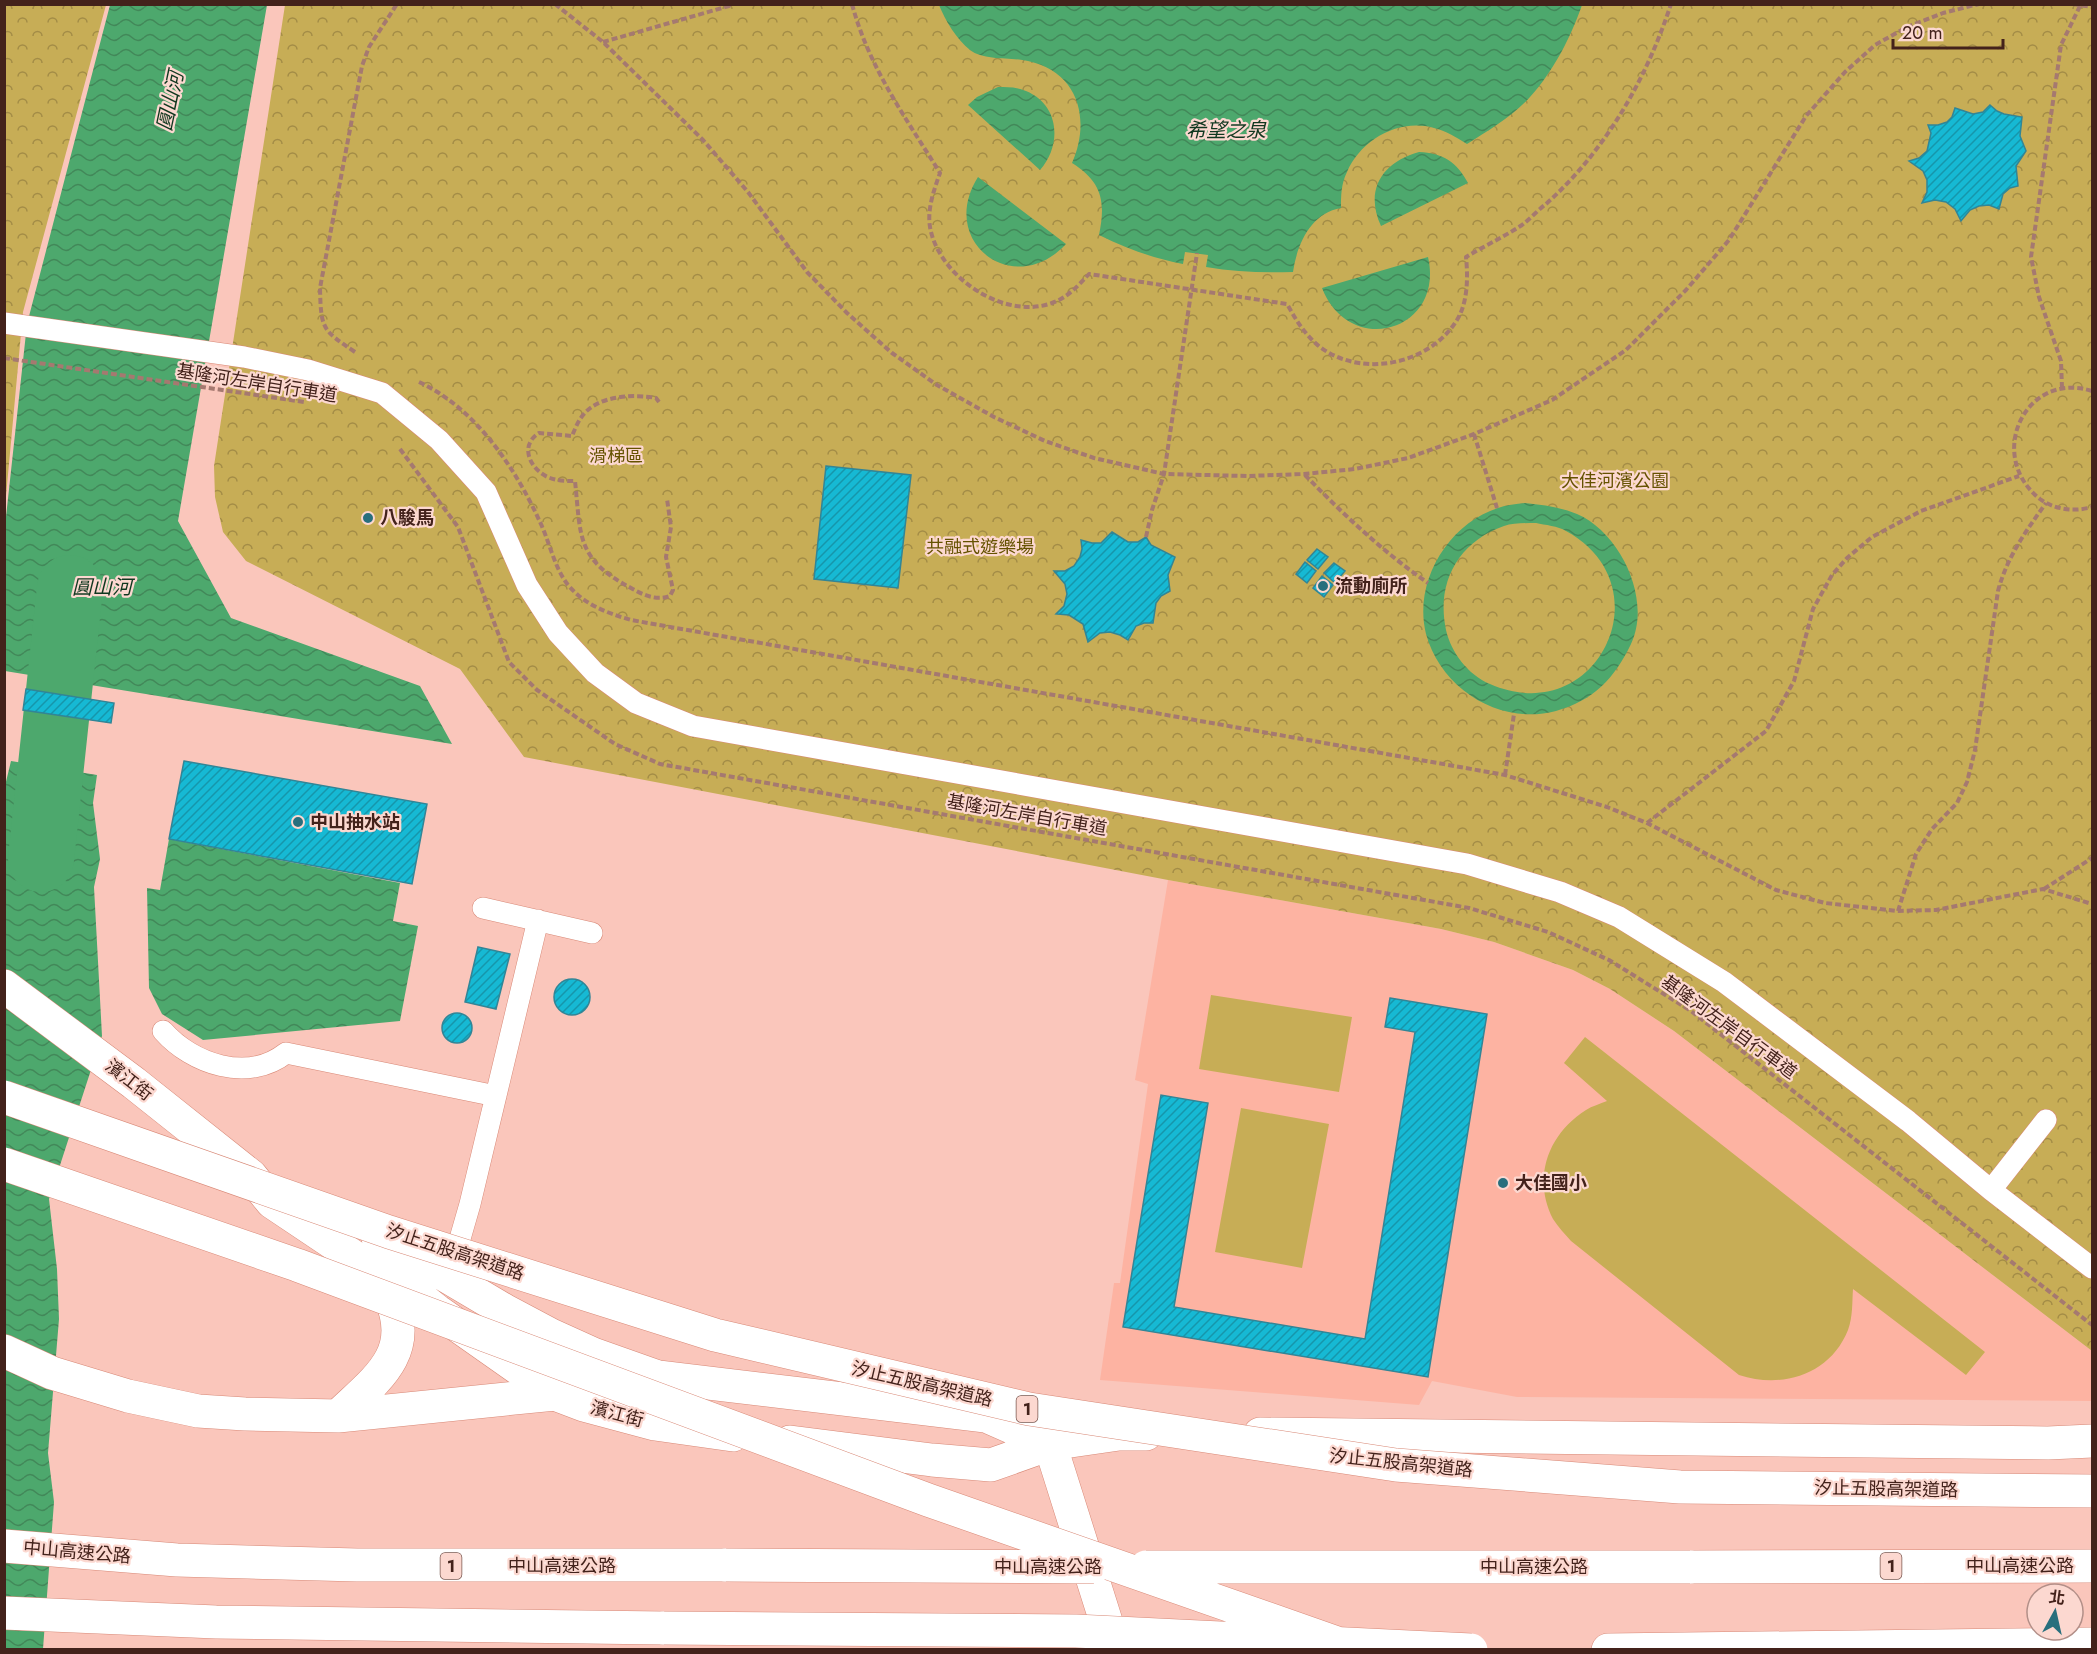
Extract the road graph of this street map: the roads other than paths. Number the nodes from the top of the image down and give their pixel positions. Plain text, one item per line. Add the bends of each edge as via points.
1 (7, 323) edge
2 (483, 908) dead end
3 (538, 920) junction
4 (592, 933) dead end
5 (4, 986) edge
6 (163, 1030) dead end
7 (4, 1096) edge
8 (496, 1096) junction
9 (2046, 1120) dead end
10 (4, 1164) edge
11 (250, 1176) junction
12 (1991, 1190) junction
13 (2092, 1268) edge
14 (375, 1271) junction
15 (448, 1278) junction
16 (4, 1352) edge
17 (658, 1377) junction
18 (555, 1394) junction
19 (338, 1416) junction
20 (2092, 1441) edge
21 (1050, 1444) junction
22 (2092, 1491) edge
23 (4, 1546) edge
24 (1086, 1555) junction
25 (2092, 1566) edge
26 (4, 1613) edge
27 (2092, 1644) edge
28 (1115, 1650) edge
29 (1357, 1650) edge
30 (1471, 1650) edge
31 (1608, 1650) edge

1 - 12 lane via 244,357 308,370 382,393 439,441 486,492 527,585 558,633 595,673 636,703 693,726 1467,864 1560,892 1619,917 1724,982 1908,1121
2 - 3 lane
3 - 4 lane
3 - 8 lane
5 - 11 main road, 濱江街
6 - 8 lane via 185,1051 226,1066 252,1067 286,1053
7 - 22 main road, 汐止五股高架道路 / 1, bridge via 389,1232 715,1335 1029,1409 1396,1465 1680,1487
8 - 15 lane
9 - 12 lane
10 - 24 main road, bridge via 297,1265
11 - 14 main road, 濱江街 via 272,1202
11 - 15 main road, 濱江街 via 284,1184
12 - 13 lane
14 - 18 main road, 濱江街 via 404,1285
14 - 19 main road via 391,1299 399,1326 397,1347 388,1366
15 - 17 main road, 濱江街 via 551,1335
16 - 19 main road via 52,1373 198,1411
17 - 18 main road
17 - 21 main road, 濱江街 via 986,1416
18 - 19 main road
18 - 21 main road, 濱江街 via 655,1424 991,1466
20 - 21 main road via 1119,1434
21 - 24 main road
23 - 25 main road, 中山高速公路 / 1, bridge via 177,1560 357,1565
24 - 28 main road
24 - 29 main road, bridge
26 - 30 main road, bridge via 216,1622 1076,1631
27 - 31 main road

